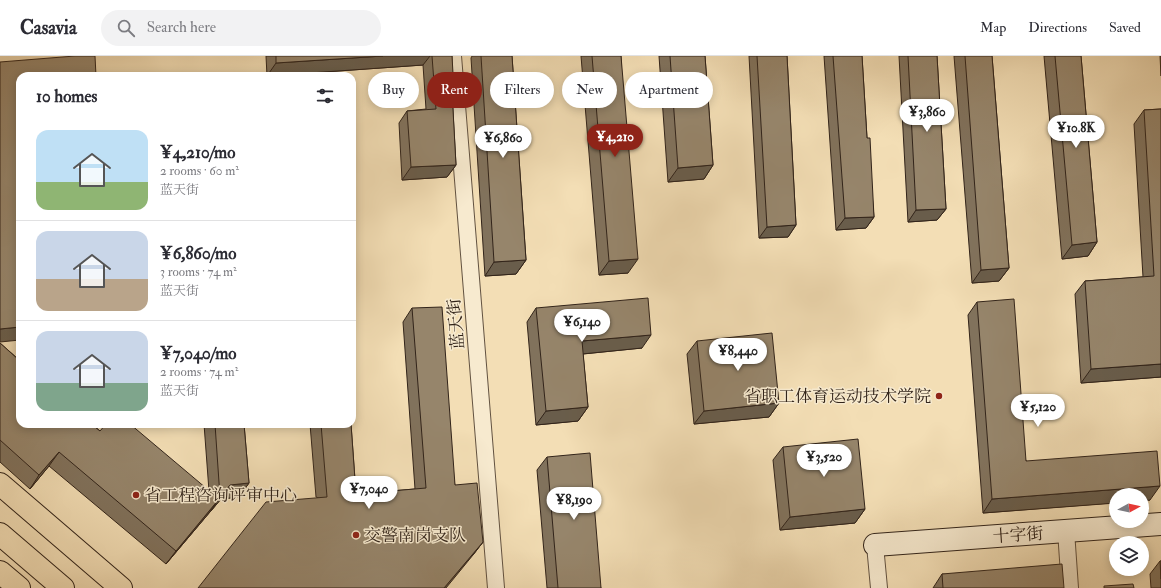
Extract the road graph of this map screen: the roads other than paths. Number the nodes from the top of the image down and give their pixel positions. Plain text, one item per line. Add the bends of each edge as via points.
1 (453, 56) edge
2 (0, 484) edge
3 (1161, 524) edge
4 (1066, 531) junction
5 (0, 534) edge
6 (875, 545) joint
7 (0, 572) edge
8 (496, 582) edge
9 (19, 588) edge
10 (63, 588) edge
11 (121, 588) edge
12 (484, 588) edge
13 (879, 588) edge
14 (1070, 588) edge

1 - 8 street, 蓝天街
2 - 11 main road
3 - 4 street, 十字街
4 - 6 street, 十字街
4 - 14 street
5 - 10 main road
6 - 13 street
7 - 9 main road
8 - 12 street

